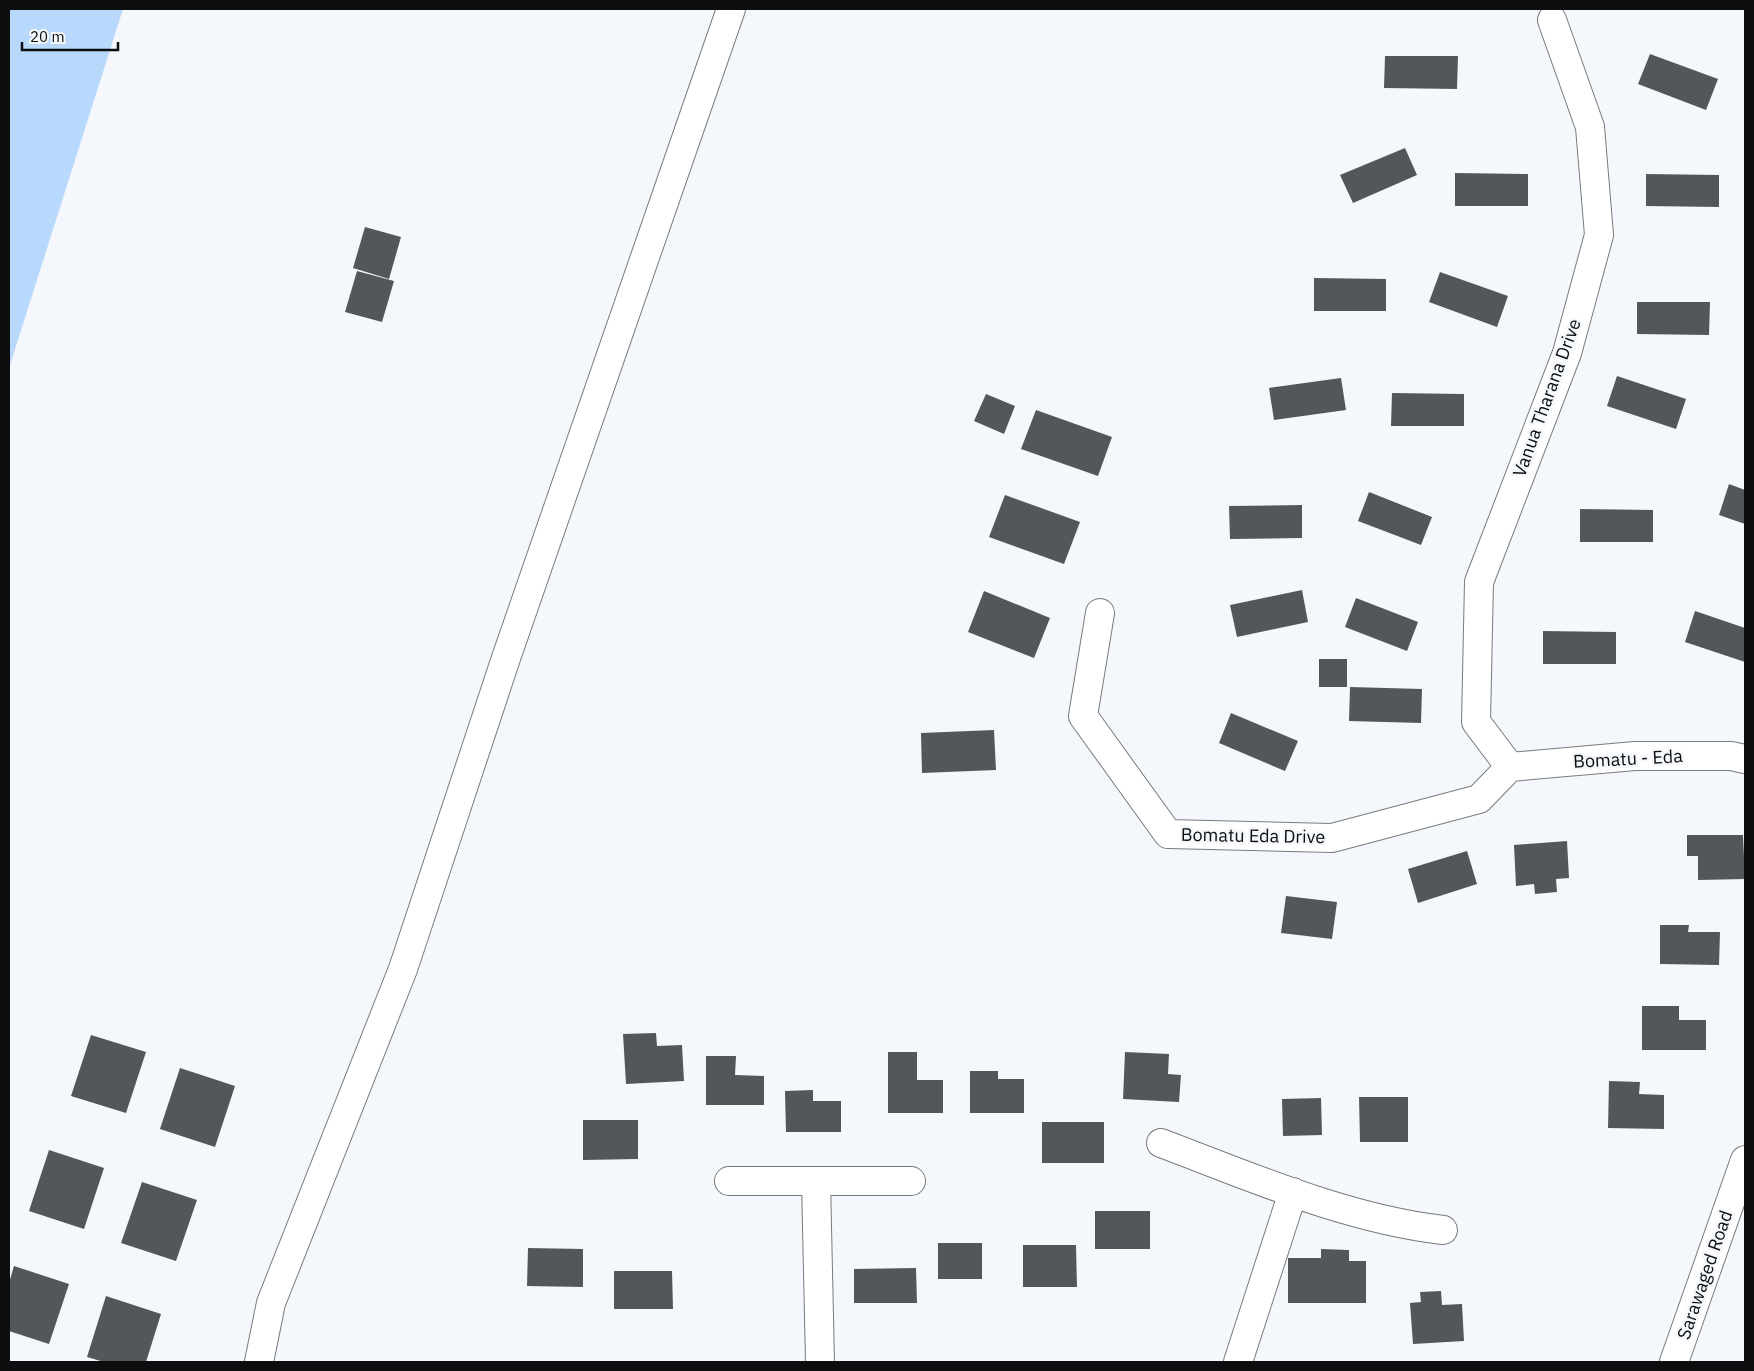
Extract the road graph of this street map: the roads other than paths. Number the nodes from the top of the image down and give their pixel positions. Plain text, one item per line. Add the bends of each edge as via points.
1 (731, 9) edge
2 (1552, 20) dead end
3 (1100, 613) dead end
4 (1745, 759) edge
5 (1510, 767) junction
6 (1161, 1143) dead end
7 (1745, 1160) edge
8 (729, 1181) dead end
9 (816, 1181) junction
10 (910, 1181) dead end
11 (1293, 1192) junction
12 (1442, 1230) dead end
13 (259, 1362) edge
14 (820, 1362) edge
15 (1238, 1362) edge
16 (1674, 1362) edge

1 - 13 street via 506,658 403,969 271,1303
2 - 5 street, Vanua Tharana Drive via 1590,127 1599,235 1567,353 1479,582 1476,722
3 - 5 street, Bomatu Eda Drive via 1083,716 1168,834 1332,838 1479,799
4 - 5 street, Bomatu - Eda via 1731,756 1635,756
6 - 11 street
7 - 16 street, Sarawaged Road
8 - 9 street
9 - 10 street
9 - 14 street
11 - 12 street via 1407,1226
11 - 15 street

